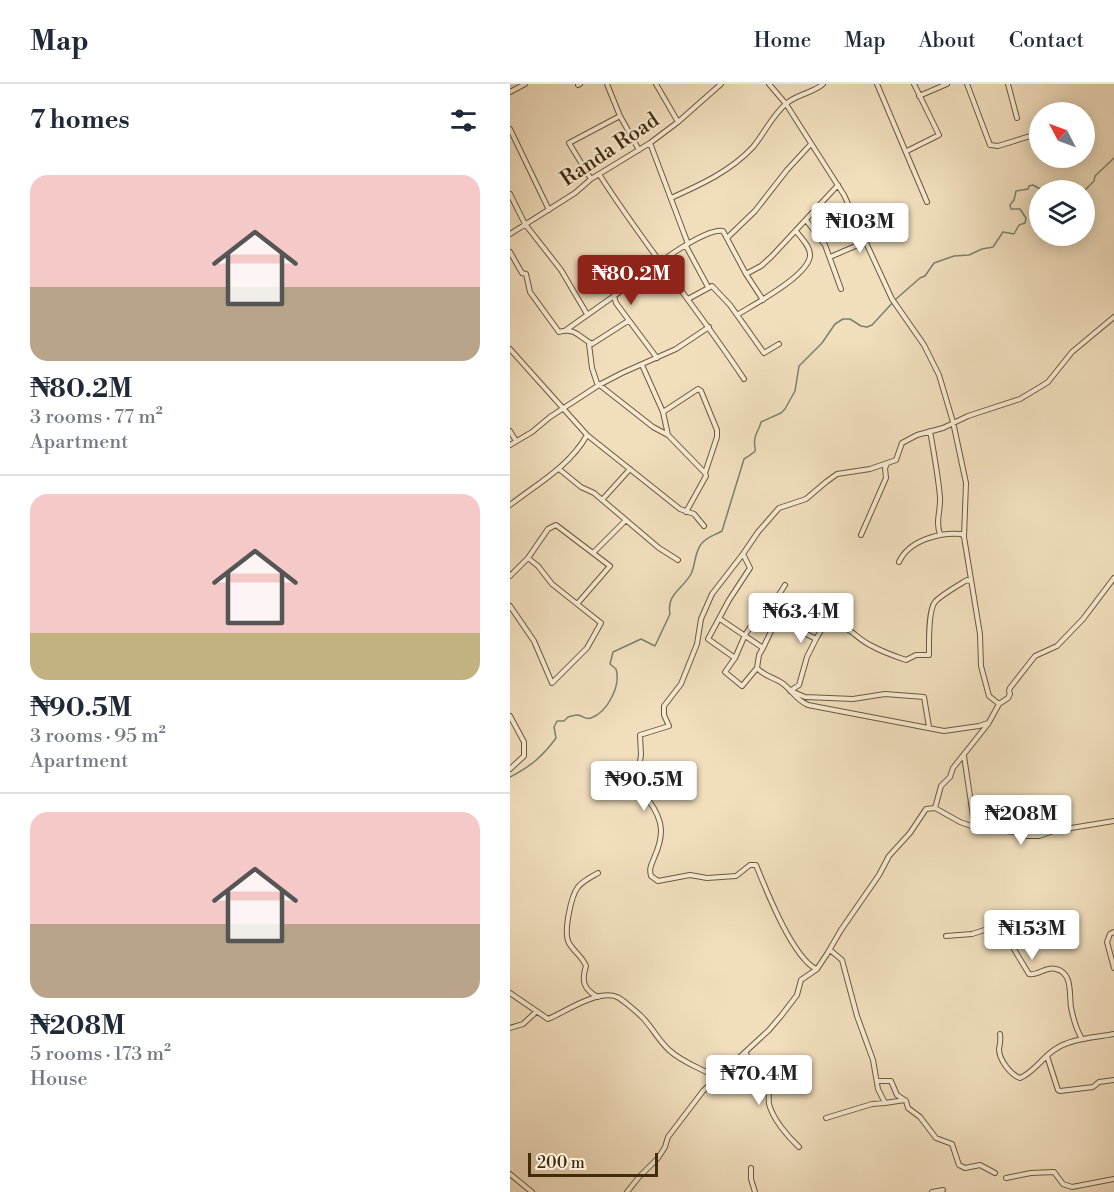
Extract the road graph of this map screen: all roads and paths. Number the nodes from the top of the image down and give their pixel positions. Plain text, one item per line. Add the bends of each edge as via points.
1 (525, 84) edge
2 (607, 84) edge
3 (656, 84) edge
4 (721, 84) edge
5 (769, 84) edge
6 (823, 84) edge
7 (877, 84) edge
8 (914, 84) edge
9 (947, 84) edge
10 (967, 84) edge
11 (1008, 84) edge
12 (510, 85) edge
13 (511, 91) edge
14 (919, 96) junction
15 (786, 104) junction
16 (620, 116) junction
17 (1017, 118) dead end
18 (678, 122) junction
19 (510, 129) edge
20 (1029, 136) edge
21 (650, 143) junction
22 (810, 144) junction
23 (639, 150) junction
24 (907, 151) junction
25 (599, 174) junction
26 (591, 179) junction
27 (838, 185) junction
28 (510, 194) edge
29 (671, 198) junction
30 (927, 202) dead end
31 (549, 210) junction
32 (806, 220) junction
33 (525, 224) junction
34 (796, 231) junction
35 (510, 234) edge
36 (727, 238) junction
37 (867, 241) junction
38 (687, 245) junction
39 (510, 252) edge
40 (830, 257) junction
41 (659, 261) junction
42 (746, 274) junction
43 (708, 287) junction
44 (841, 289) dead end
45 (614, 296) junction
46 (688, 299) junction
47 (763, 300) junction
48 (587, 315) junction
49 (736, 315) junction
50 (1114, 317) edge
51 (628, 321) junction
52 (709, 327) junction
53 (566, 330) junction
54 (589, 344) junction
55 (779, 344) dead end
56 (510, 349) edge
57 (657, 358) junction
58 (642, 365) junction
59 (744, 379) dead end
60 (599, 386) junction
61 (564, 409) junction
62 (663, 412) junction
63 (953, 422) junction
64 (510, 431) edge
65 (930, 431) junction
66 (587, 435) junction
67 (668, 435) junction
68 (516, 441) junction
69 (510, 445) edge
70 (891, 461) junction
71 (559, 469) junction
72 (630, 469) junction
73 (705, 473) junction
74 (602, 500) junction
75 (510, 505) edge
76 (686, 512) junction
77 (626, 520) junction
78 (704, 526) dead end
79 (940, 534) junction
80 (861, 535) dead end
81 (964, 537) junction
82 (594, 552) junction
83 (743, 554) junction
84 (528, 558) junction
85 (678, 560) dead end
86 (899, 561) dead end
87 (510, 576) edge
88 (1114, 578) edge
89 (970, 581) junction
90 (785, 585) dead end
91 (578, 603) junction
92 (510, 606) edge
93 (720, 619) junction
94 (745, 634) junction
95 (816, 639) junction
96 (763, 648) junction
97 (735, 658) junction
98 (757, 668) junction
99 (790, 691) junction
100 (999, 704) junction
101 (510, 716) edge
102 (988, 723) junction
103 (929, 728) junction
104 (964, 755) junction
105 (510, 769) edge
106 (935, 808) junction
107 (1114, 821) edge
108 (977, 828) junction
109 (598, 873) dead end
110 (1114, 932) edge
111 (946, 936) dead end
112 (830, 950) junction
113 (1114, 968) edge
114 (816, 969) junction
115 (510, 993) edge
116 (598, 997) junction
117 (536, 1012) junction
118 (510, 1028) edge
119 (1000, 1034) dead end
120 (1114, 1034) edge
121 (1082, 1039) junction
122 (746, 1052) junction
123 (1047, 1056) junction
124 (717, 1078) junction
125 (1114, 1080) edge
126 (877, 1082) junction
127 (905, 1100) junction
128 (885, 1103) junction
129 (826, 1118) dead end
130 (799, 1147) dead end
131 (751, 1168) dead end
132 (995, 1173) dead end
133 (510, 1174) edge
134 (1006, 1178) dead end
135 (1114, 1179) edge
136 (943, 1190) dead end
137 (1071, 1190) edge
138 (532, 1192) edge
139 (627, 1192) edge
140 (755, 1192) edge
141 (932, 1192) edge

1 - 13 street
2 - 16 street
3 - 18 street
4 - 18 street, Randa Road
5 - 15 street
6 - 15 street
7 - 24 street
8 - 14 street
9 - 14 street
10 - 20 street via 990,145
11 - 17 street
12 - 13 street
14 - 24 street via 939,135
15 - 22 street
15 - 29 street via 749,151 716,177
16 - 23 street
16 - 26 street via 569,143
18 - 21 street, Randa Road
19 - 31 street
21 - 23 street, Randa Road
21 - 29 street
22 - 27 street
22 - 36 street via 755,211
23 - 25 street, Randa Road
24 - 30 street
25 - 26 street, Randa Road
25 - 41 street
26 - 31 street, Randa Road
27 - 32 street
27 - 37 street
28 - 33 street
29 - 38 street
31 - 33 street, Randa Road
32 - 34 street
32 - 40 street
33 - 35 street, Randa Road
33 - 48 street via 561,270
34 - 42 street via 760,266
34 - 47 street via 809,249 809,259 799,274
36 - 38 street via 719,230
36 - 42 street
37 - 40 street
37 - 63 street via 892,299 936,368
38 - 41 street
38 - 43 street
39 - 53 street via 556,331
40 - 44 street
41 - 45 street
41 - 46 street
42 - 47 street
43 - 46 street
43 - 49 street via 715,288
45 - 48 street
45 - 51 street
46 - 52 street
47 - 49 street
48 - 53 street
49 - 55 street via 764,353
50 - 63 street via 1072,352 1048,382 1020,399
51 - 54 street
51 - 57 street
52 - 57 street
52 - 59 street
53 - 54 street via 577,332
54 - 60 street
56 - 61 street
57 - 58 street
58 - 60 street
58 - 62 street
60 - 61 street
60 - 67 street
61 - 66 street
61 - 68 street
62 - 67 street
62 - 73 street via 698,389 701,391 717,430
63 - 65 street
63 - 81 street via 966,483
64 - 68 street
65 - 70 street via 905,441 897,459
65 - 79 street via 940,496
66 - 71 street
66 - 72 street
67 - 73 street
68 - 69 street
70 - 80 street
70 - 83 street via 870,470 837,474 806,499 779,508
71 - 74 street
71 - 75 street
72 - 74 street
72 - 76 street
73 - 76 street
74 - 77 street
76 - 78 street via 697,516
77 - 82 street
77 - 85 street
79 - 81 street
79 - 86 street via 916,544
81 - 89 street
82 - 84 street via 556,525 548,529
82 - 91 street via 610,566
83 - 93 street via 750,568
83 - 114 street via 712,594 681,684 664,706 669,726 640,735 639,768 662,828 661,841 649,868 651,876 658,880 690,875 736,876 750,865 756,866 800,955
84 - 87 street
84 - 91 street via 552,584
88 - 100 street via 1062,641 1033,658 1010,688 1008,698
89 - 95 street via 934,602 929,655 906,660 875,648 835,624 823,627
89 - 100 street via 980,634 981,666 989,696
90 - 94 street via 778,596 770,598
91 - 92 street via 601,622 587,648 552,682 534,641
93 - 94 street
93 - 97 street via 708,639
94 - 96 street
94 - 97 street
95 - 96 street via 781,621 775,623
95 - 99 street via 799,686
96 - 98 street
97 - 98 street via 725,672 742,686
98 - 99 street
99 - 103 street via 808,705
99 - 103 street via 805,696 853,699 885,694 924,697
100 - 102 street
101 - 105 street via 524,742 524,756
102 - 103 street via 953,731
102 - 104 street
104 - 106 street via 941,786
104 - 108 street
106 - 108 street
106 - 112 street via 926,809 889,856
107 - 108 street via 1039,836
109 - 116 street via 577,888 566,933 586,966 586,989
110 - 113 street via 1107,942
111 - 121 street via 1006,928 1006,936 1029,974 1054,968 1067,978 1076,1028
112 - 114 street
112 - 126 street via 842,960
114 - 122 street via 801,980 797,995 781,1016
115 - 117 street
116 - 117 street via 548,1019
116 - 124 street via 619,997 678,1058
117 - 118 street via 523,1024
119 - 123 street via 1000,1053 1016,1077 1025,1076
120 - 121 street
121 - 123 street via 1058,1047
122 - 124 street
122 - 130 street via 748,1061 769,1089 770,1107
123 - 125 street via 1060,1091
124 - 139 street via 668,1137 658,1158
126 - 127 street via 891,1081 897,1095
126 - 128 street
127 - 128 street
127 - 132 street via 936,1138 952,1144 959,1165 980,1165
128 - 129 street
131 - 140 street
133 - 138 street
134 - 137 street via 1054,1172
135 - 137 street
136 - 141 street

